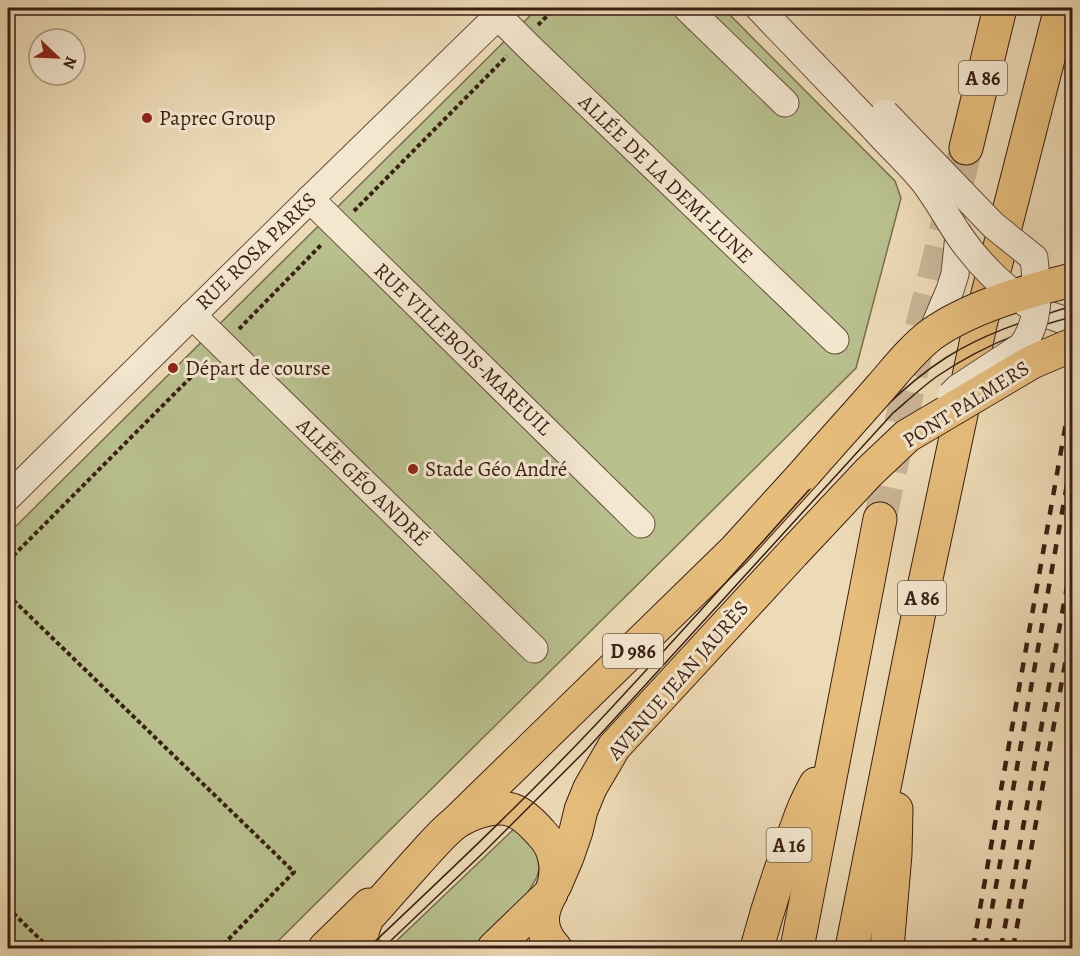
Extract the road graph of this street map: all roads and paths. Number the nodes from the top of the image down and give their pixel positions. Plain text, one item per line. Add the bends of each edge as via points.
1 (555, 8) edge
2 (687, 8) edge
3 (759, 8) edge
4 (783, 8) edge
5 (1000, 8) edge
6 (1061, 8) edge
7 (502, 12) edge
8 (522, 41) junction
9 (785, 103) dead end
10 (880, 121) junction
11 (966, 148) tunnel mouth
12 (310, 199) junction
13 (338, 227) junction
14 (959, 235) junction
15 (1072, 279) edge
16 (1031, 289) junction
17 (192, 315) junction
18 (1072, 322) edge
19 (931, 335) junction
20 (835, 340) dead end
21 (223, 345) junction
22 (1072, 345) edge
23 (907, 436) junction
24 (8, 497) edge
25 (880, 519) tunnel mouth
26 (641, 524) dead end
27 (793, 553) joint
28 (8, 561) edge
29 (8, 595) edge
30 (534, 649) dead end
31 (895, 738) junction
32 (836, 748) junction
33 (455, 823) junction
34 (432, 846) junction
35 (553, 889) junction
36 (8, 908) edge
37 (49, 948) edge
38 (220, 948) edge
39 (325, 948) edge
40 (362, 948) edge
41 (494, 948) edge
42 (555, 948) edge
43 (757, 948) edge
44 (797, 948) edge
45 (852, 948) edge
46 (887, 948) edge

1 - 8 path
2 - 9 street
3 - 10 street
4 - 10 street
5 - 11 main road, A 86
6 - 31 main road, A 86 via 980,325
7 - 8 street, ALLÉE DE LA DEMI-LUNE
7 - 12 street, RUE ROSA PARKS
8 - 13 path
8 - 20 street, ALLÉE DE LA DEMI-LUNE
10 - 14 street, bridge
10 - 16 street, bridge via 993,225
12 - 13 street, RUE VILLEBOIS-MAREUIL
12 - 17 street, RUE ROSA PARKS
13 - 21 path
13 - 26 street, RUE VILLEBOIS-MAREUIL
14 - 16 street, bridge via 989,273
14 - 19 street, bridge via 955,273
15 - 16 main road, D 986, bridge
16 - 18 street
16 - 19 main road, D 986, bridge via 977,310
16 - 23 street, bridge via 1031,330 1022,345 958,388
17 - 21 street, ALLÉE GÉO ANDRÉ
17 - 24 street, RUE ROSA PARKS
19 - 33 main road, D 986, bridge via 735,550
21 - 28 path
21 - 30 street, ALLÉE GÉO ANDRÉ
22 - 23 main road, PONT PALMERS / D 986, bridge via 1032,362
23 - 27 main road, PONT PALMERS / D 986, bridge
25 - 32 main road, A 86
27 - 35 main road, AVENUE JEAN JAURÈS / D 986 via 614,747 590,788
29 - 38 path via 294,872
31 - 45 main road, A 86
31 - 46 main road via 895,854
32 - 43 main road, A 16 via 809,796 789,846
32 - 44 main road, A 86
33 - 34 main road
33 - 35 main road via 497,808 521,815 542,833 555,854
34 - 39 main road
34 - 40 main road via 367,918
35 - 41 main road
35 - 42 main road via 542,915 543,931
36 - 37 path

